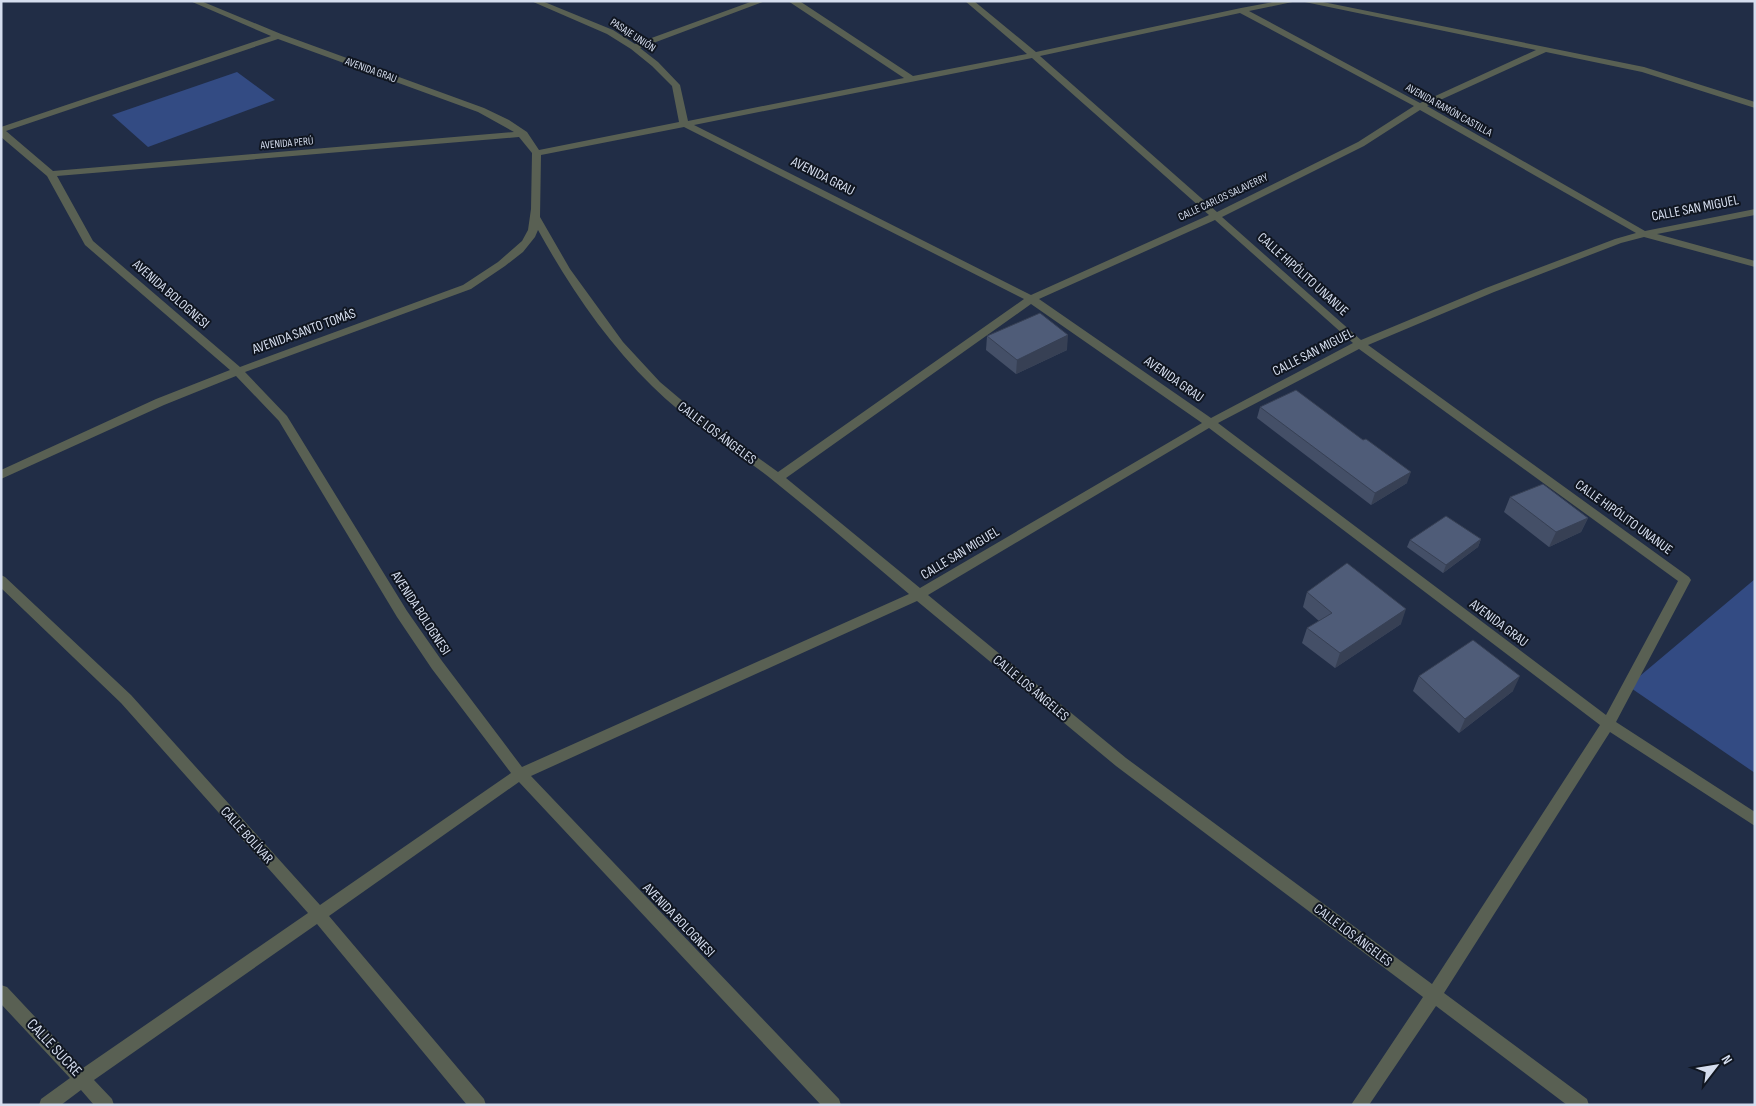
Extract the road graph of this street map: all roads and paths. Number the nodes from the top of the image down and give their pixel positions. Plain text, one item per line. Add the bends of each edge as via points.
1 (194, 1) edge
2 (535, 1) edge
3 (761, 1) edge
4 (792, 1) edge
5 (969, 1) edge
6 (1293, 1) edge
7 (1304, 1) edge
8 (1240, 10) junction
9 (278, 36) junction
10 (634, 47) junction
11 (1545, 49) junction
12 (1034, 56) junction
13 (913, 80) junction
14 (1755, 105) edge
15 (1420, 106) junction
16 (684, 123) junction
17 (1, 131) edge
18 (524, 134) junction
19 (537, 153) junction
20 (51, 174) junction
21 (1755, 212) edge
22 (1216, 216) junction
23 (535, 217) junction
24 (1644, 234) junction
25 (1755, 264) edge
26 (1031, 299) junction
27 (1360, 344) junction
28 (238, 371) junction
29 (1210, 423) junction
30 (1, 475) edge
31 (778, 478) junction
32 (1, 580) edge
33 (918, 595) junction
34 (1608, 724) junction
35 (520, 774) junction
36 (1755, 820) edge
37 (319, 915) junction
38 (1, 992) edge
39 (1434, 995) junction
40 (82, 1078) junction
41 (48, 1105) edge
42 (106, 1105) edge
43 (478, 1105) edge
44 (833, 1105) edge
45 (1359, 1105) edge
46 (1581, 1105) edge

1 - 9 street, AVENIDA GRAU
2 - 10 street, PASAJE UNIÓN via 610,32
3 - 10 street
4 - 13 street
5 - 12 street, CALLE HIPÓLITO UNANUE
6 - 8 street
7 - 11 street
8 - 12 street
8 - 15 street, AVENIDA RAMÓN CASTILLA
9 - 17 street
9 - 18 street, AVENIDA GRAU via 481,110
10 - 16 street, PASAJE UNIÓN via 676,86
11 - 14 street via 1644,70
11 - 15 street, CALLE CARLOS SALAVERRY
12 - 13 street
12 - 22 street, CALLE HIPÓLITO UNANUE
13 - 16 street
15 - 22 street, CALLE CARLOS SALAVERRY via 1361,144
15 - 24 street, AVENIDA RAMÓN CASTILLA
16 - 19 street
16 - 26 street, AVENIDA GRAU
17 - 20 street, AVENIDA BOLOGNESI
18 - 19 street, AVENIDA GRAU
18 - 20 street, AVENIDA PERÚ
19 - 23 street, AVENIDA SANTO TOMÁS
20 - 28 street, AVENIDA BOLOGNESI via 89,243
21 - 24 street, CALLE SAN MIGUEL
22 - 26 street, CALLE CARLOS SALAVERRY
22 - 27 street, CALLE HIPÓLITO UNANUE
23 - 28 street, AVENIDA SANTO TOMÁS via 530,237 490,274 468,286
23 - 31 street, CALLE LOS ÁNGELES via 565,270 619,344 650,378 701,423
24 - 25 street, AVENIDA RAMÓN CASTILLA
24 - 27 street, CALLE SAN MIGUEL via 1490,290
26 - 29 street, AVENIDA GRAU
26 - 31 street, CALLE CARLOS SALAVERRY
27 - 29 street, CALLE SAN MIGUEL
27 - 34 street, CALLE HIPÓLITO UNANUE via 1685,580
28 - 30 street, AVENIDA SANTO TOMÁS via 101,428
28 - 35 street, AVENIDA BOLOGNESI via 283,419 402,614
29 - 33 street, CALLE SAN MIGUEL
29 - 34 street, AVENIDA GRAU
31 - 33 street, CALLE LOS ÁNGELES
32 - 37 street, CALLE BOLÍVAR via 126,699
33 - 35 street, CALLE SAN MIGUEL
33 - 39 street, CALLE LOS ÁNGELES via 1121,762
34 - 36 street, AVENIDA GRAU
34 - 39 street
35 - 37 street, CALLE SAN MIGUEL
35 - 44 street, AVENIDA BOLOGNESI
37 - 40 street, CALLE SAN MIGUEL
37 - 43 street, CALLE BOLÍVAR
38 - 40 street, CALLE SUCRE
39 - 45 street
39 - 46 street, CALLE LOS ÁNGELES
40 - 41 street, CALLE SAN MIGUEL
40 - 42 street, CALLE SUCRE

